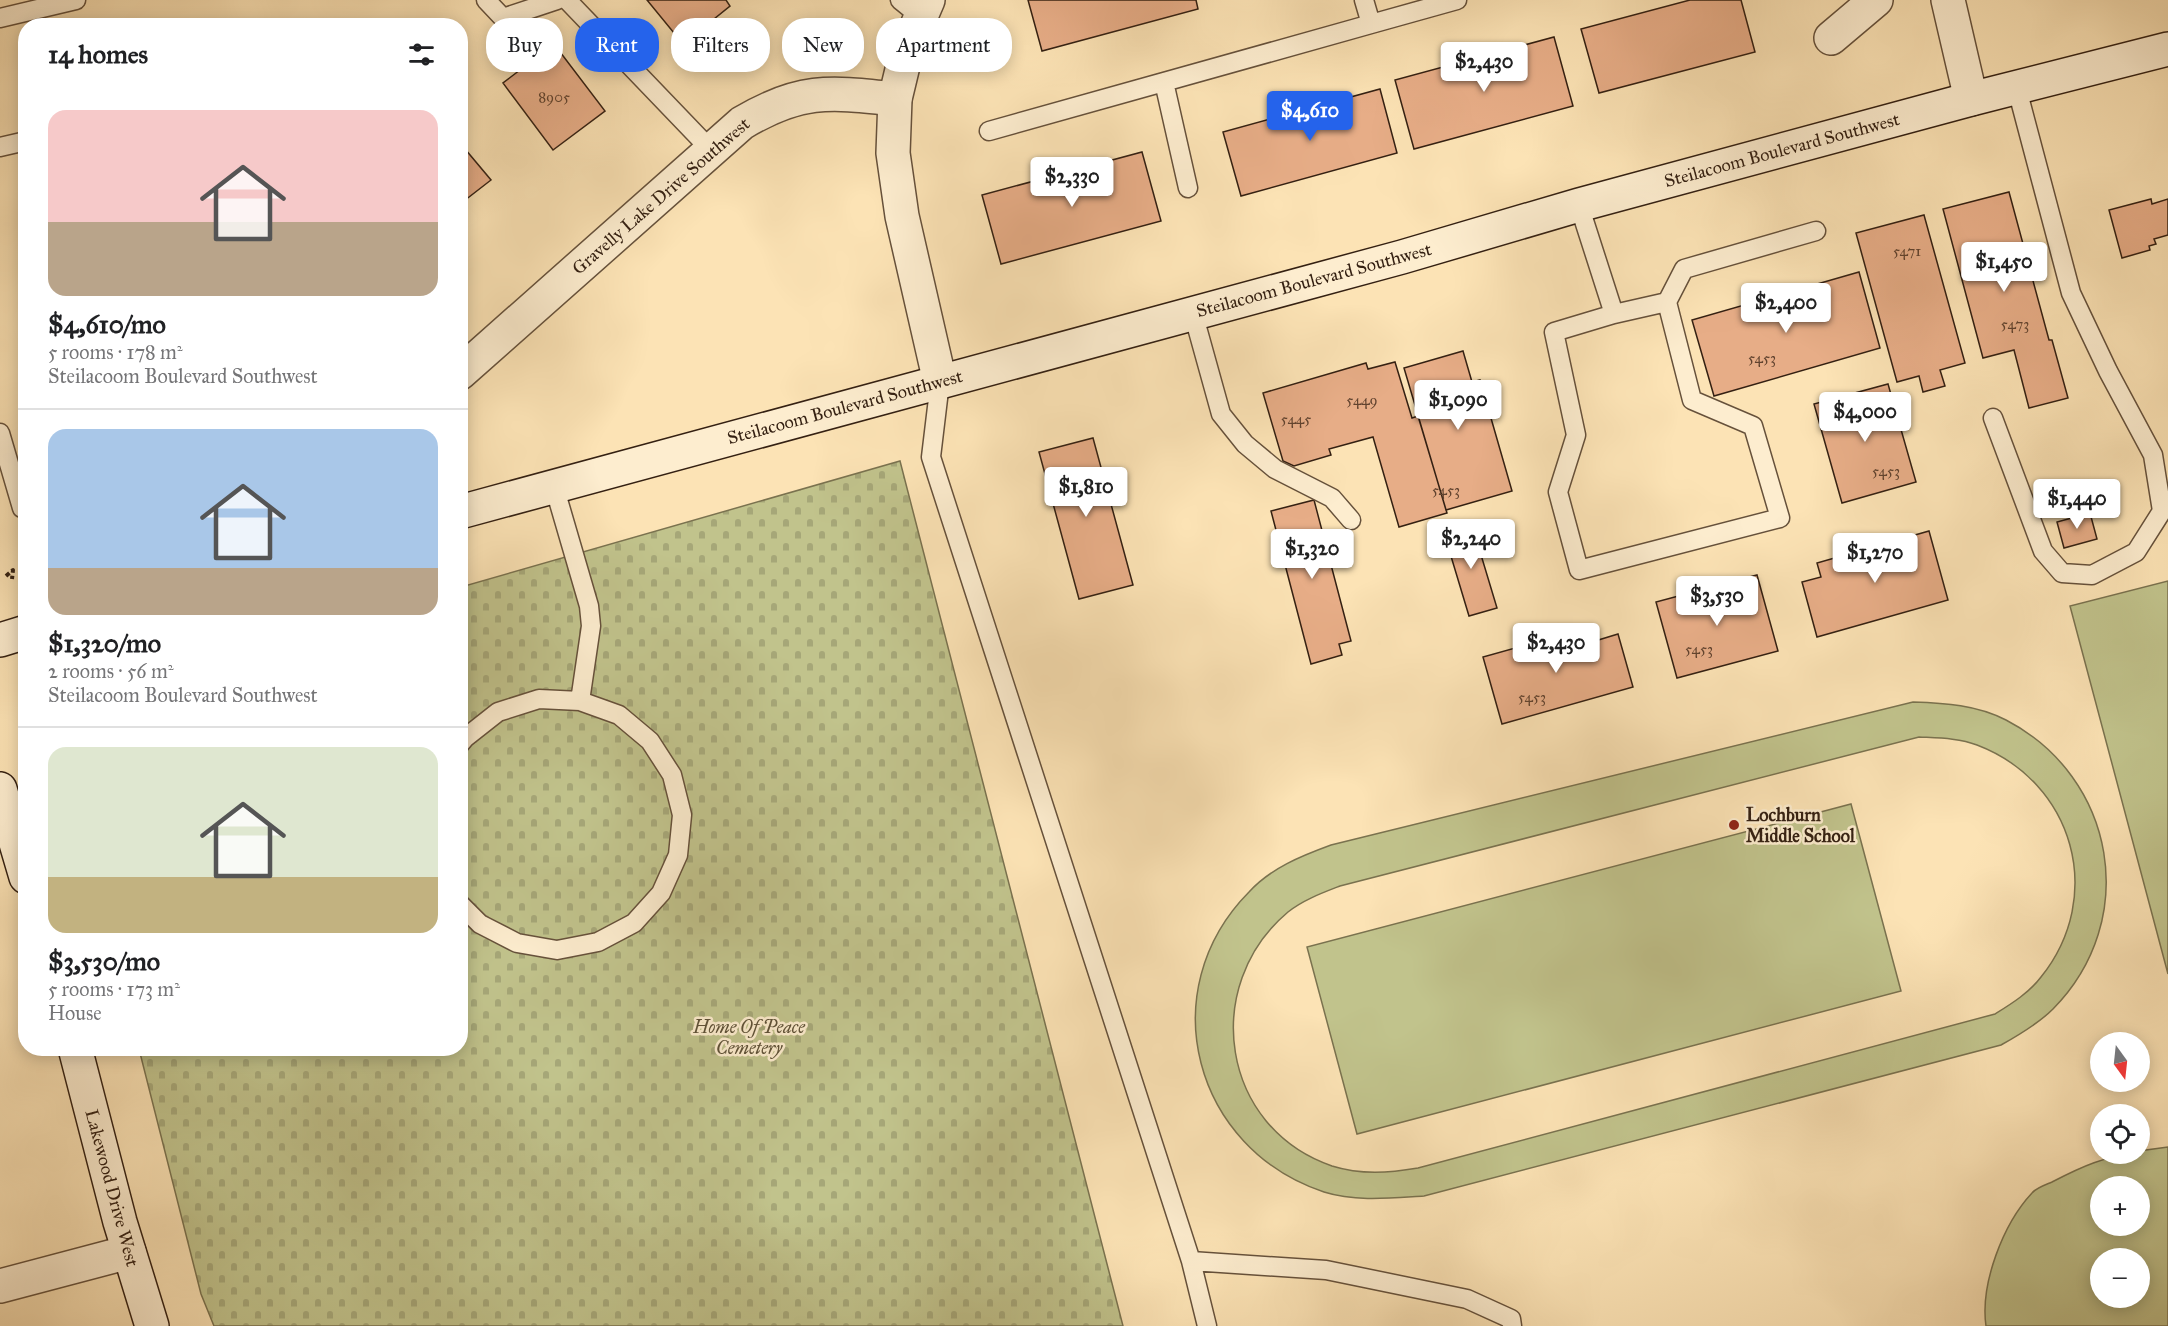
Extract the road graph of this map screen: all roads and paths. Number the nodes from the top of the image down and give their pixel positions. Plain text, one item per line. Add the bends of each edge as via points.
1 (76, 0) edge
2 (486, 0) edge
3 (557, 0) edge
4 (567, 0) edge
5 (1364, 0) edge
6 (1457, 0) edge
7 (1876, 0) edge
8 (1948, 0) edge
9 (916, 6) edge
10 (0, 18) edge
11 (1371, 24) junction
12 (1831, 38) dead end
13 (2168, 49) edge
14 (1164, 82) junction
15 (2017, 89) junction
16 (895, 99) junction
17 (1971, 99) junction
18 (989, 131) dead end
19 (18, 143) edge
20 (0, 147) edge
21 (710, 150) junction
22 (1188, 188) dead end
23 (1579, 205) junction
24 (1816, 231) dead end
25 (1667, 302) junction
26 (1193, 313) junction
27 (1614, 314) junction
28 (468, 366) edge
29 (940, 382) junction
30 (1993, 418) dead end
31 (0, 433) edge
32 (554, 486) junction
33 (18, 494) edge
34 (468, 510) edge
35 (1351, 520) dead end
36 (6, 576) dead end
37 (12, 579) dead end
38 (18, 634) edge
39 (0, 640) edge
40 (580, 700) junction
41 (468, 736) edge
42 (0, 789) edge
43 (18, 850) edge
44 (468, 912) edge
45 (77, 1056) edge
46 (129, 1252) junction
47 (1191, 1261) junction
48 (0, 1286) edge
49 (152, 1326) edge
50 (1207, 1326) edge
51 (1512, 1326) edge

1 - 10 lane
2 - 3 lane via 502,18
4 - 21 lane
5 - 11 lane
6 - 11 lane
7 - 12 main road
8 - 17 main road
9 - 16 main road
11 - 14 lane
13 - 15 main road, Steilacoom Boulevard Southwest
14 - 18 lane
14 - 22 lane
15 - 17 main road, Steilacoom Boulevard Southwest
15 - 30 lane via 2071,293 2153,455 2162,511 2136,552 2092,575 2062,573 2043,551
16 - 21 main road, Gravelly Lake Drive Southwest via 842,93 794,98 742,123
16 - 29 main road via 893,153 902,216
17 - 23 main road, Steilacoom Boulevard Southwest
19 - 20 lane
21 - 28 main road, Gravelly Lake Drive Southwest
23 - 26 main road, Steilacoom Boulevard Southwest
23 - 27 lane
24 - 25 lane via 1684,269
25 - 27 lane
25 - 27 lane via 1692,400 1753,426 1780,518 1579,570 1558,492 1576,435 1554,332
26 - 29 main road, Steilacoom Boulevard Southwest
26 - 35 lane via 1221,414 1245,444 1275,469 1332,498
29 - 32 main road, Steilacoom Boulevard Southwest
29 - 47 lane via 931,457
31 - 33 lane
32 - 34 main road, Steilacoom Boulevard Southwest
32 - 40 lane via 589,606 591,626
36 - 37 path via 13,570
38 - 39 main road
40 - 41 lane via 539,699 498,712
40 - 44 lane via 619,715 650,741 672,775 682,815 678,855 661,893 633,923 598,942 557,950 517,943 480,924
42 - 43 main road
45 - 46 main road, Lakewood Drive West
46 - 48 main road
46 - 49 main road, Lakewood Drive West
47 - 50 lane
47 - 51 lane via 1326,1270 1420,1289 1467,1299 1511,1319

